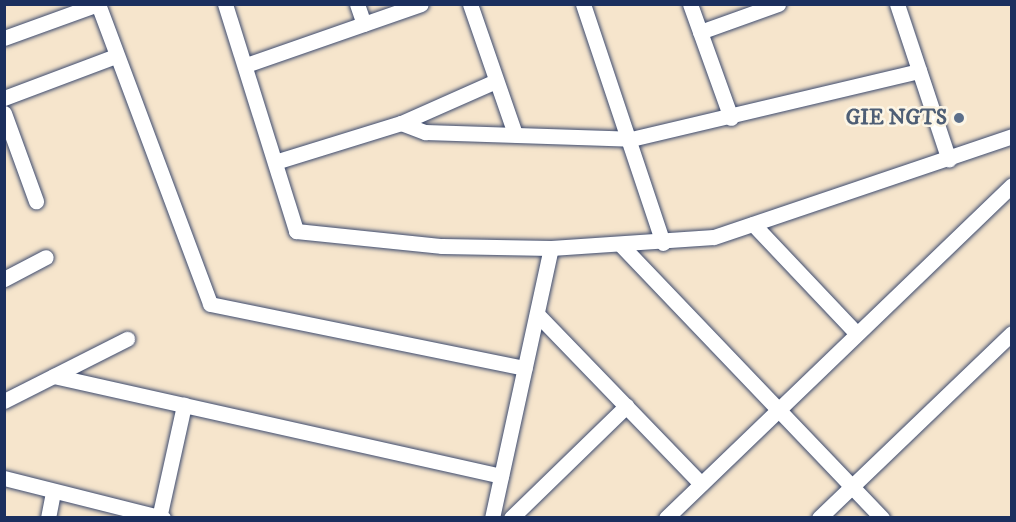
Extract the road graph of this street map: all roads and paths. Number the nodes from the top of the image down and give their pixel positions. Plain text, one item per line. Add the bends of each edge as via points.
1 (98, 4) edge
2 (225, 4) edge
3 (357, 4) edge
4 (421, 4) edge
5 (470, 4) edge
6 (583, 4) edge
7 (690, 4) edge
8 (778, 4) edge
9 (897, 4) edge
10 (364, 24) junction
11 (700, 32) junction
12 (4, 38) edge
13 (116, 56) junction
14 (246, 65) junction
15 (919, 70) junction
16 (496, 81) junction
17 (4, 98) edge
18 (4, 113) edge
19 (731, 118) junction
20 (401, 123) junction
21 (515, 134) junction
22 (1011, 136) edge
23 (631, 139) junction
24 (949, 160) junction
25 (275, 162) junction
26 (1011, 185) edge
27 (36, 201) dead end
28 (753, 224) junction
29 (663, 243) junction
30 (621, 245) junction
31 (551, 248) junction
32 (46, 257) dead end
33 (4, 279) edge
34 (537, 314) junction
35 (1011, 333) edge
36 (857, 334) junction
37 (127, 339) dead end
38 (525, 368) junction
39 (54, 376) junction
40 (4, 401) edge
41 (184, 405) junction
42 (626, 406) junction
43 (779, 409) junction
44 (501, 476) junction
45 (4, 478) edge
46 (701, 484) junction
47 (852, 486) junction
48 (53, 493) junction
49 (160, 517) edge
50 (48, 518) edge
51 (492, 518) edge
52 (511, 518) edge
53 (666, 518) edge
54 (819, 518) edge
55 (882, 518) edge

1 - 12 street
1 - 13 street
2 - 14 street
3 - 10 street
4 - 10 street
5 - 16 street
6 - 23 street
7 - 11 street
8 - 11 street
9 - 15 street
10 - 14 street
11 - 19 street
13 - 17 street
13 - 38 street via 210,304
14 - 25 street
15 - 19 street
15 - 24 street
16 - 20 street
16 - 21 street
18 - 27 street
19 - 23 street
20 - 21 street via 425,132
20 - 25 street
21 - 23 street
22 - 24 street
23 - 29 street
24 - 28 street
25 - 31 street via 296,231 442,246
26 - 36 street
28 - 29 street via 714,237
28 - 36 street
29 - 30 street
30 - 31 street
30 - 43 street
31 - 34 street
32 - 33 street
34 - 38 street
34 - 42 street
35 - 47 street
36 - 43 street
37 - 39 street
38 - 44 street
39 - 40 street
39 - 41 street
41 - 44 street
41 - 49 street
42 - 46 street
42 - 52 street
43 - 46 street
43 - 47 street
44 - 51 street
45 - 48 street
46 - 53 street
47 - 54 street
47 - 55 street
48 - 49 street
48 - 50 street

